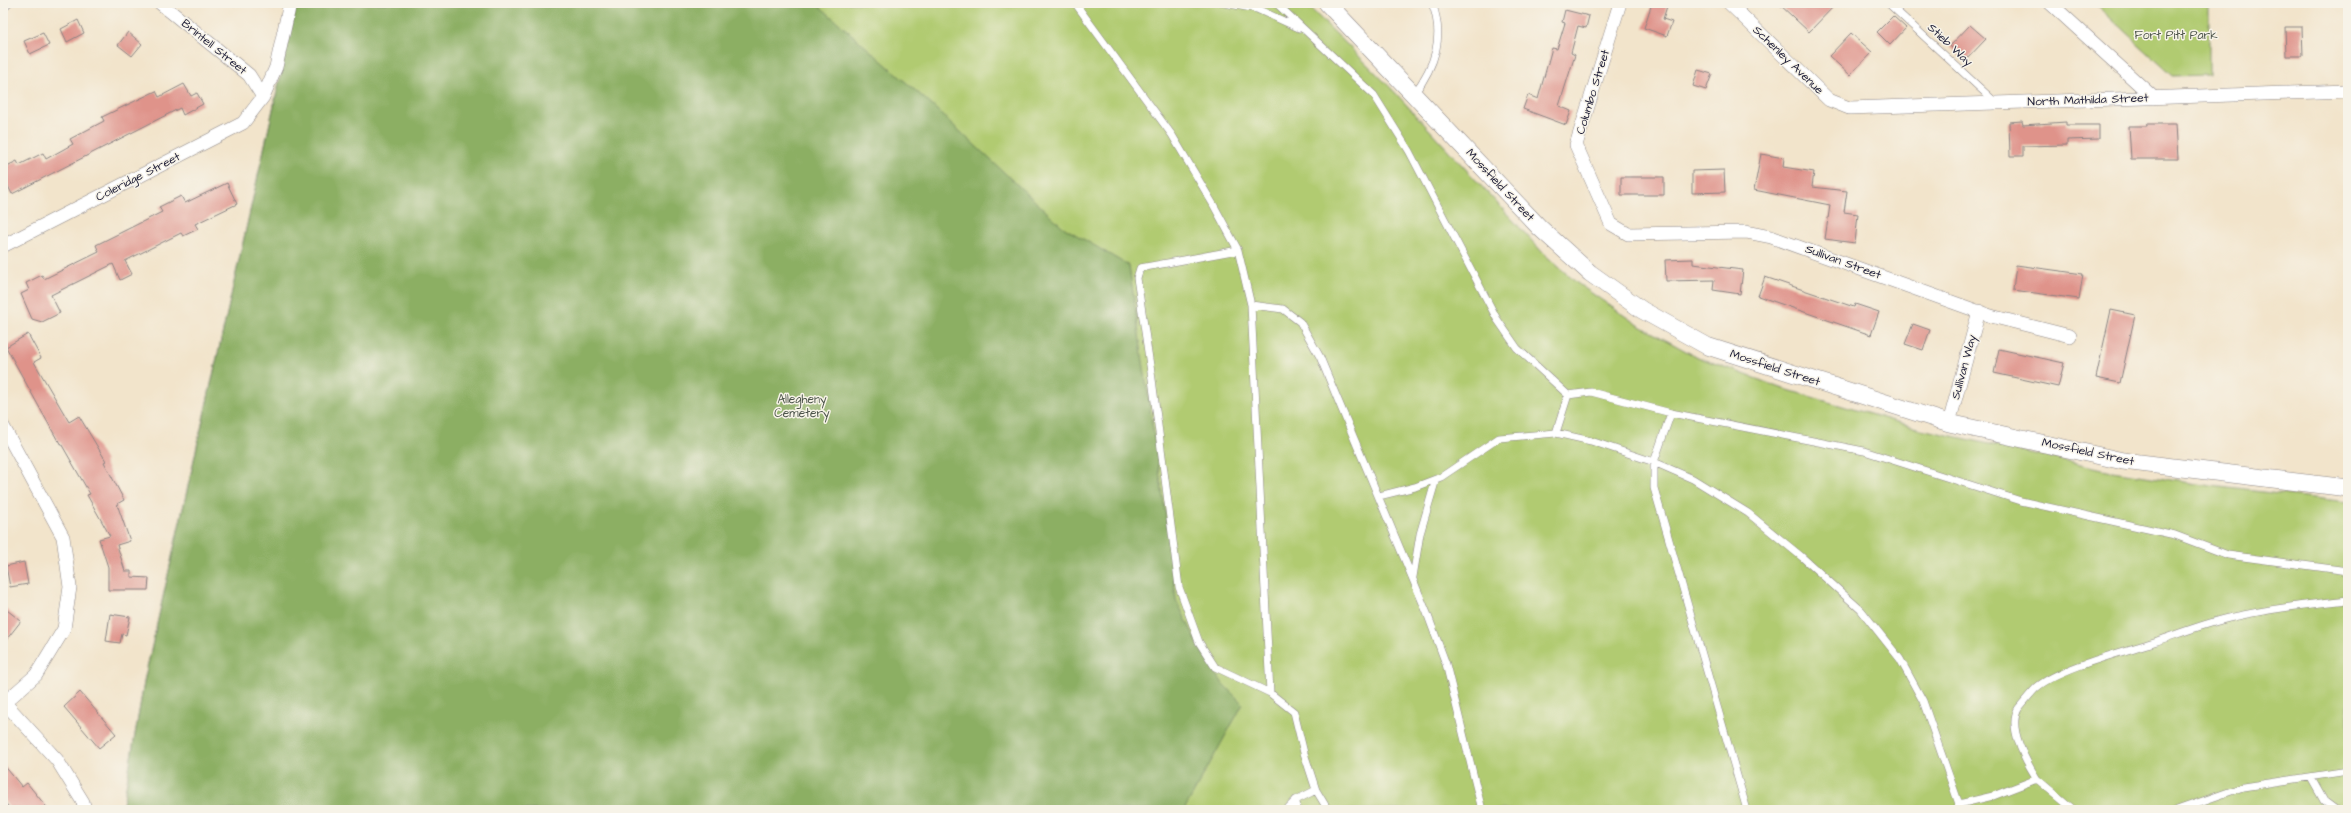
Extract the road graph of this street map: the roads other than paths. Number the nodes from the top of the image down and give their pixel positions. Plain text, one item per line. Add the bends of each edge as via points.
1 (160, 3) edge
2 (290, 3) edge
3 (1075, 3) edge
4 (1224, 3) edge
5 (1276, 3) edge
6 (1327, 3) edge
7 (1432, 3) edge
8 (1620, 3) edge
9 (1729, 3) edge
10 (1888, 3) edge
11 (2050, 3) edge
12 (1319, 41) junction
13 (2348, 91) edge
14 (1414, 94) junction
15 (263, 97) junction
16 (2154, 98) junction
17 (1829, 100) joint
18 (1996, 104) junction
19 (1611, 224) joint
20 (3, 246) edge
21 (1238, 250) junction
22 (1251, 305) junction
23 (1979, 311) junction
24 (2070, 336) dead end
25 (1568, 395) junction
26 (1671, 413) junction
27 (1949, 423) junction
28 (3, 426) edge
29 (1556, 433) junction
30 (1654, 462) junction
31 (1436, 479) junction
32 (2348, 488) edge
33 (1379, 496) junction
34 (2348, 571) edge
35 (1413, 577) junction
36 (2348, 600) edge
37 (1270, 693) junction
38 (4, 703) edge
39 (2348, 771) edge
40 (2312, 778) junction
41 (2037, 779) junction
42 (1316, 790) junction
43 (1296, 800) junction
44 (1958, 807) edge
45 (85, 810) edge
46 (1286, 810) edge
47 (1297, 810) edge
48 (1328, 810) edge
49 (1482, 810) edge
50 (1747, 810) edge
51 (2074, 810) edge
52 (2177, 810) edge
53 (2336, 810) edge

1 - 15 street, Brintell Street via 249,75
2 - 15 street, Coleridge Street via 276,67
3 - 21 lane via 1172,135
4 - 12 lane via 1257,9 1293,24
5 - 12 lane
6 - 14 street, Mossfield Street
7 - 14 lane via 1438,24 1437,46 1430,68
8 - 19 street, Columbo Street via 1576,145
9 - 17 street, Schenley Avenue
10 - 18 lane, Stieb Way
11 - 16 street
12 - 25 lane via 1374,95 1409,151 1497,319 1517,348
13 - 16 street, North Mathilda Street
14 - 27 street, Mossfield Street via 1540,228 1590,273 1642,310 1707,346
15 - 20 street, Coleridge Street via 243,123
16 - 18 street, North Mathilda Street
17 - 18 street, North Mathilda Street via 1849,108
19 - 23 street, Sullivan Street via 1628,234 1746,232 1771,237
21 - 22 lane
21 - 37 lane via 1140,268 1137,278 1179,587 1199,642 1215,667
22 - 33 lane via 1283,309 1300,322 1320,357
22 - 37 lane
23 - 24 street, Sullivan Street
23 - 27 street, Sullivan Way
25 - 26 lane via 1592,392
25 - 29 lane
26 - 30 lane
26 - 34 lane via 1864,451 2021,500 2175,535 2228,555
27 - 32 street, Mossfield Street via 2123,461
28 - 38 street via 63,537 70,587 64,629 36,675
29 - 30 lane via 1591,441
29 - 31 lane via 1499,438
30 - 44 lane via 1693,478 1748,512 1861,610 1900,659 1923,701
30 - 50 lane via 1654,488
31 - 33 lane
31 - 35 lane via 1420,534
33 - 35 lane
35 - 49 lane via 1446,664
36 - 41 lane via 2228,618 2089,663 2036,688 2018,710 2016,726 2019,745
37 - 42 lane via 1294,712
38 - 45 street via 57,760 83,802
39 - 40 lane
40 - 52 lane via 2243,787
40 - 53 lane via 2324,800
41 - 44 lane
41 - 51 lane
42 - 43 lane
42 - 48 lane
43 - 46 lane
43 - 47 lane

